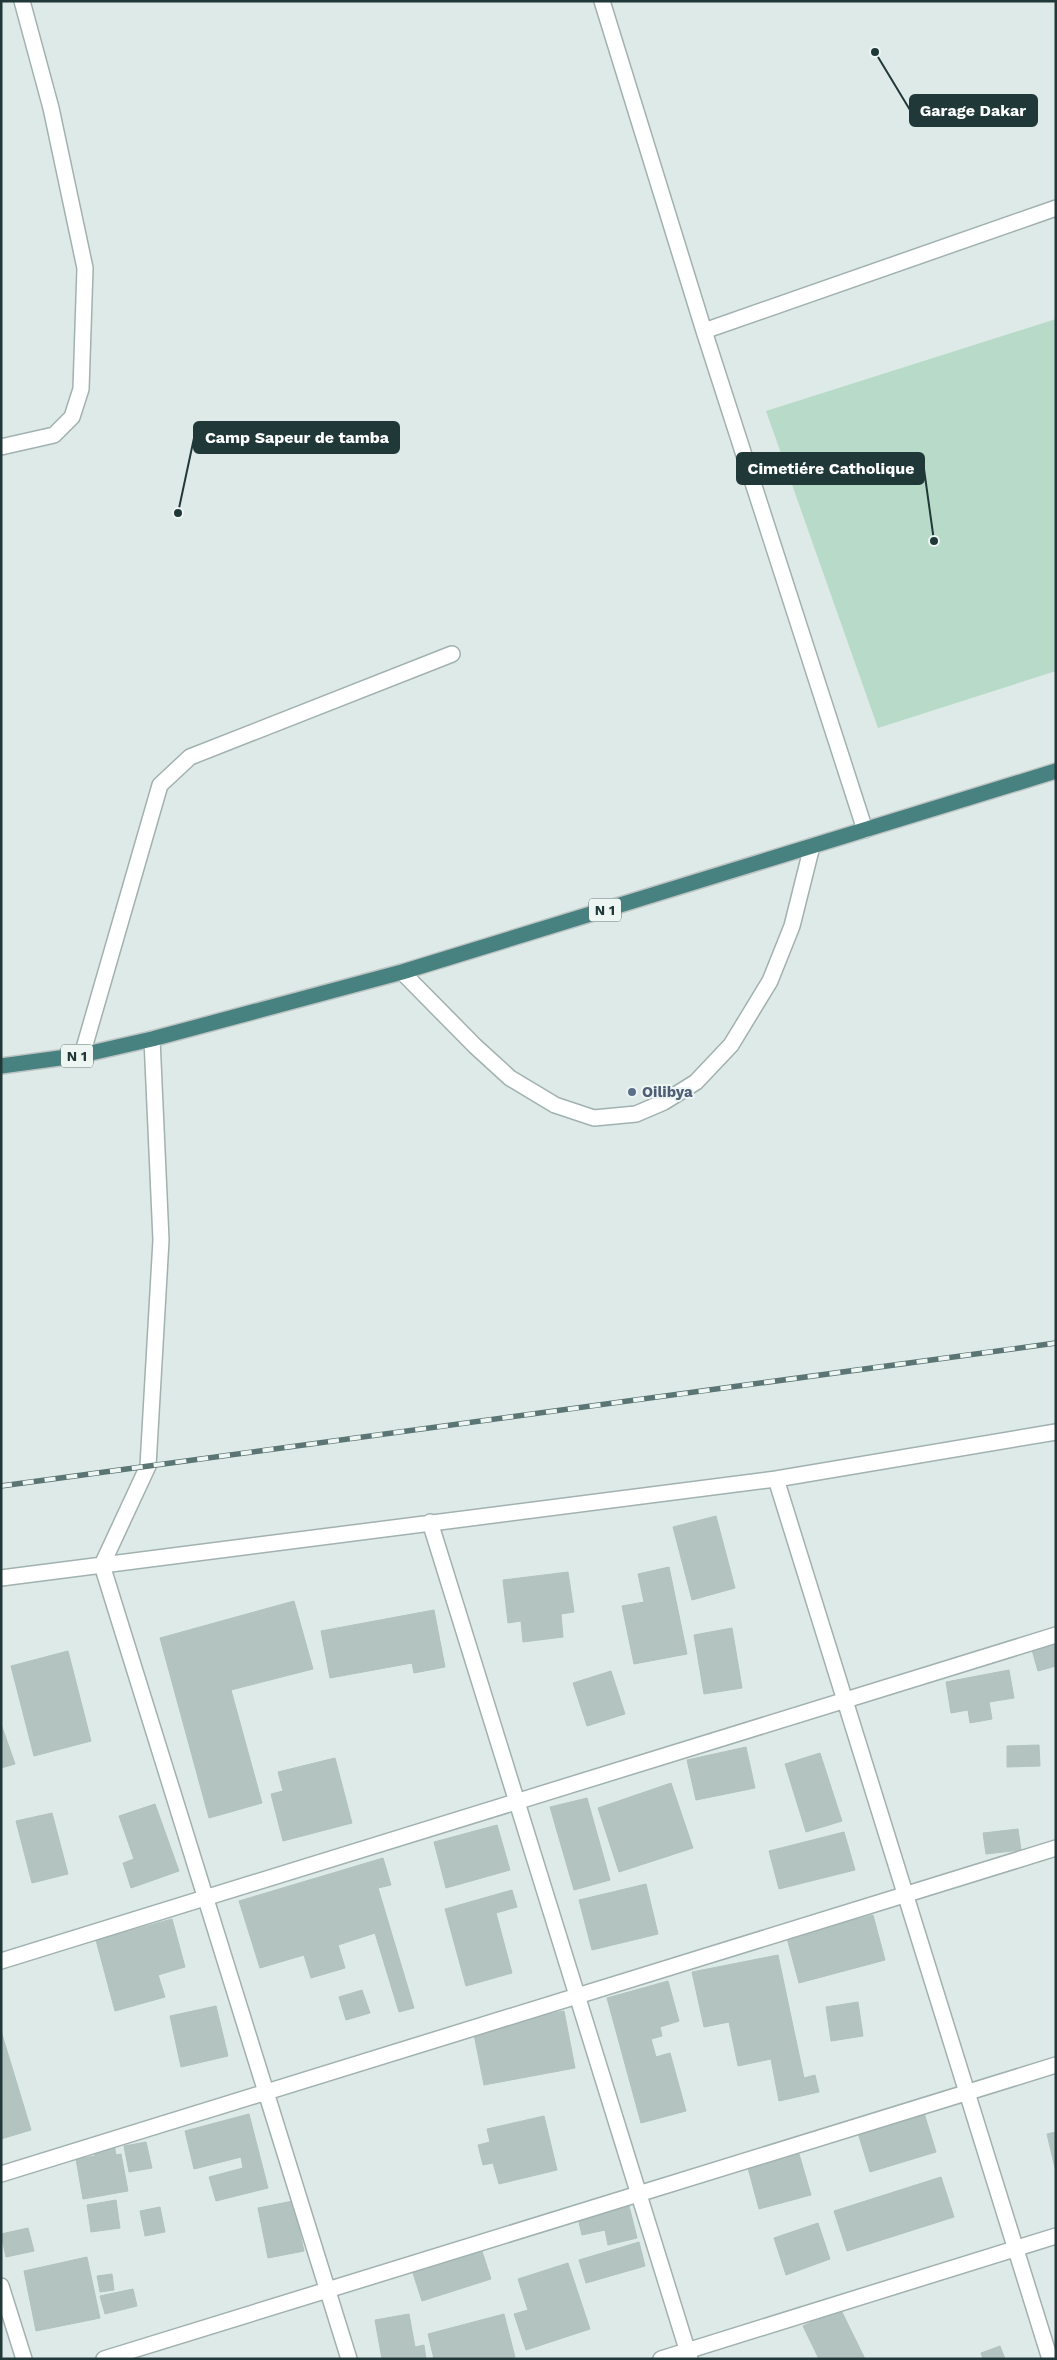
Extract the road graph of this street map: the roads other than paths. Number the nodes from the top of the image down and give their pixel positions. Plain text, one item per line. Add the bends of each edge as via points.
1 (22, 1) edge
2 (602, 1) edge
3 (1056, 208) edge
4 (704, 331) junction
5 (1, 447) edge
6 (452, 654) dead end
7 (1056, 771) edge
8 (865, 830) junction
9 (812, 846) junction
10 (402, 972) junction
11 (152, 1039) junction
12 (82, 1055) junction
13 (1, 1066) edge
14 (1056, 1432) edge
15 (776, 1479) junction
16 (430, 1522) junction
17 (102, 1565) junction
18 (1, 1578) edge
19 (1056, 1635) edge
20 (845, 1700) junction
21 (516, 1801) junction
22 (1056, 1848) edge
23 (905, 1894) junction
24 (205, 1898) junction
25 (1, 1961) edge
26 (577, 1996) junction
27 (1056, 2065) edge
28 (266, 2092) junction
29 (967, 2092) junction
30 (1, 2174) edge
31 (639, 2194) junction
32 (1056, 2236) edge
33 (1015, 2248) junction
34 (1, 2286) edge
35 (328, 2290) junction
36 (689, 2355) edge
37 (24, 2359) edge
38 (104, 2359) edge
39 (349, 2359) edge
40 (661, 2359) edge
41 (1050, 2359) edge

1 - 5 street via 51,108 84,268 81,389 72,417 54,435
2 - 4 street
3 - 4 street
4 - 8 street
6 - 12 street via 190,757 160,786
7 - 8 highway, N 1
8 - 9 highway, N 1
9 - 10 highway, N 1
9 - 10 street via 792,926 770,981 731,1045 696,1082 664,1102 636,1114 594,1118 555,1105 510,1078
10 - 11 highway, N 1
11 - 12 highway, N 1
11 - 17 street via 161,1240 148,1466
12 - 13 highway, N 1
14 - 15 street
15 - 16 street
15 - 20 street
16 - 17 street
16 - 21 street
17 - 18 street
17 - 24 street
19 - 20 street
20 - 21 street
20 - 23 street
21 - 24 street
21 - 26 street
22 - 23 street
23 - 26 street
23 - 29 street
24 - 25 street
24 - 28 street
26 - 28 street
26 - 31 street
27 - 29 street
28 - 30 street
28 - 35 street
29 - 31 street
29 - 33 street
31 - 35 street
31 - 36 street
32 - 33 street
33 - 36 street
33 - 41 street
34 - 37 street
35 - 38 street
35 - 39 street
36 - 40 street

